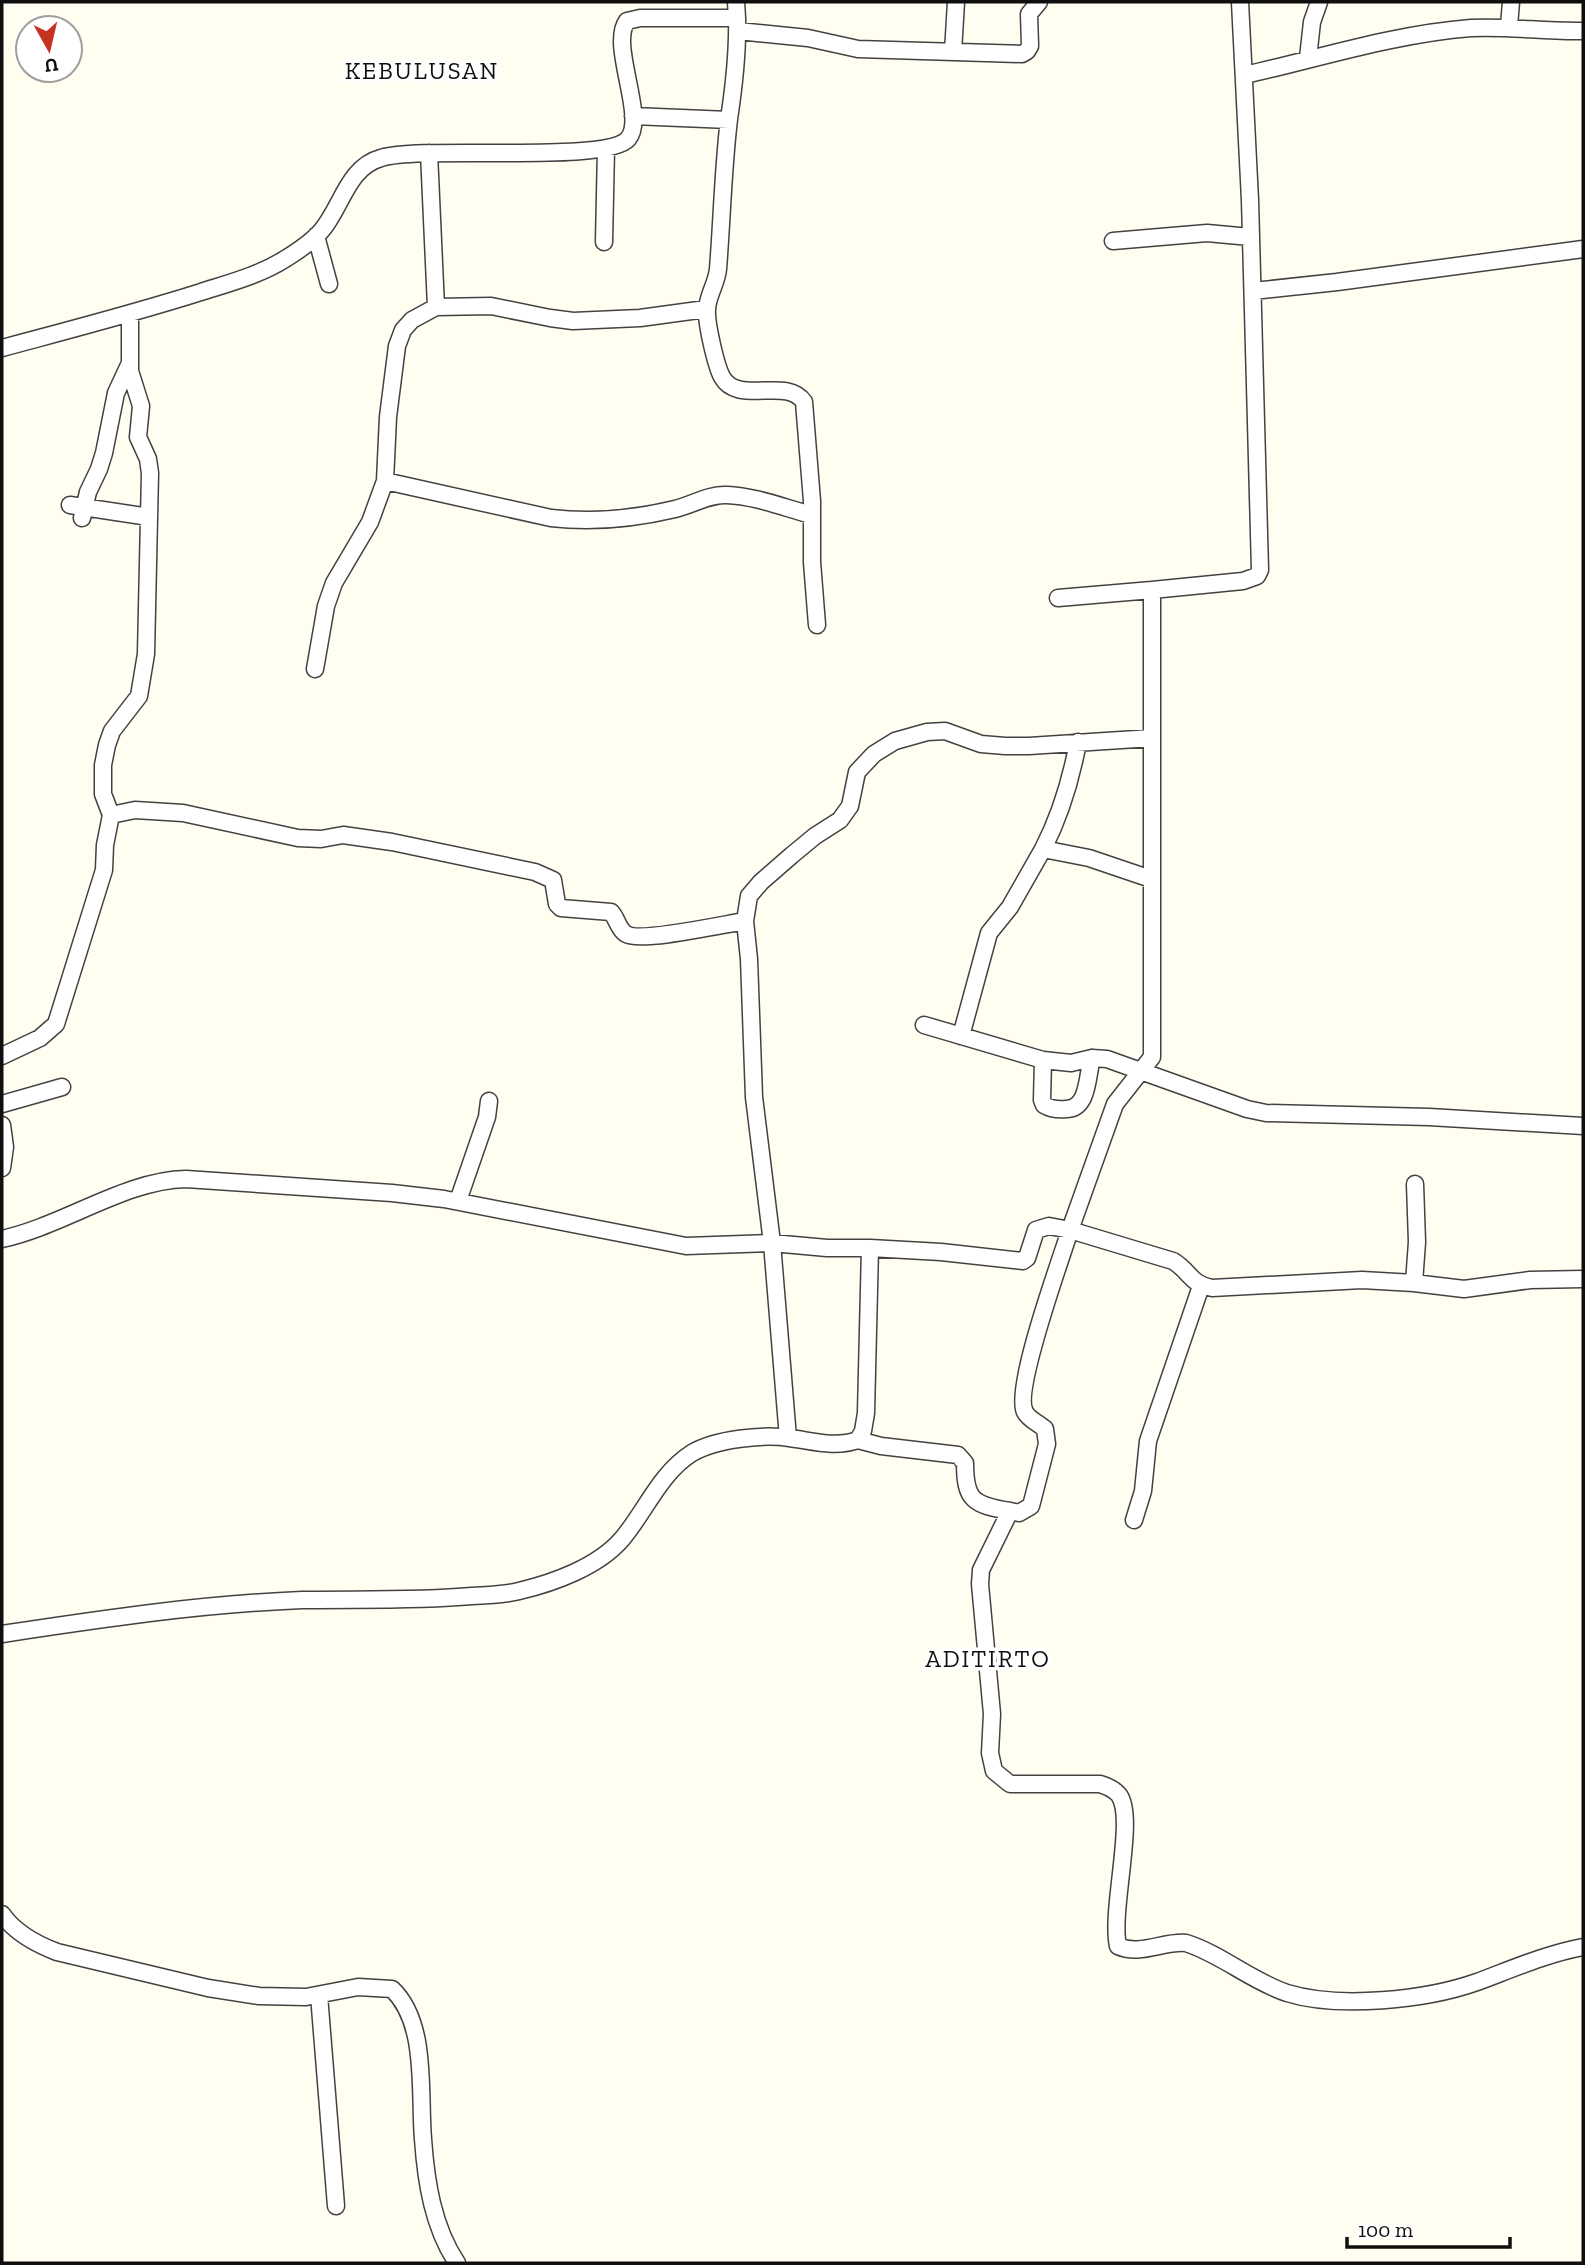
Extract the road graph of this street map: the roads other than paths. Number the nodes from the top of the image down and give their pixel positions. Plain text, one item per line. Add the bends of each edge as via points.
1 (956, 2) edge
2 (1040, 2) edge
3 (1240, 2) edge
4 (1319, 2) edge
5 (1511, 2) edge
6 (737, 17) edge
7 (1509, 26) junction
8 (1583, 31) edge
9 (953, 52) junction
10 (1308, 58) junction
11 (1245, 75) junction
12 (633, 116) junction
13 (729, 120) junction
14 (606, 148) junction
15 (429, 153) junction
16 (316, 236) junction
17 (1250, 237) junction
18 (1112, 241) dead end
19 (604, 242) dead end
20 (1583, 249) edge
21 (329, 284) dead end
22 (1253, 291) junction
23 (436, 307) junction
24 (706, 309) junction
25 (130, 315) junction
26 (2, 348) edge
27 (130, 363) junction
28 (385, 481) junction
29 (812, 514) junction
30 (149, 517) junction
31 (1152, 590) junction
32 (1058, 598) dead end
33 (817, 625) dead end
34 (315, 669) dead end
35 (1152, 738) junction
36 (1078, 742) junction
37 (111, 815) junction
38 (1043, 849) junction
39 (1151, 879) junction
40 (746, 921) junction
41 (924, 1026) dead end
42 (961, 1036) junction
43 (2, 1056) edge
44 (1092, 1058) junction
45 (1043, 1060) junction
46 (1143, 1070) junction
47 (62, 1087) dead end
48 (489, 1101) dead end
49 (2, 1104) edge
50 (2, 1125) edge
51 (1583, 1126) edge
52 (2, 1168) edge
53 (1415, 1184) dead end
54 (458, 1201) junction
55 (1070, 1230) junction
56 (2, 1239) edge
57 (772, 1243) junction
58 (870, 1248) junction
59 (1583, 1279) edge
60 (1414, 1283) junction
61 (1201, 1286) junction
62 (788, 1438) junction
63 (858, 1440) junction
64 (1010, 1511) junction
65 (1134, 1520) dead end
66 (2, 1634) edge
67 (2, 1914) edge
68 (1583, 1947) edge
69 (319, 1995) junction
70 (336, 2206) dead end
71 (457, 2263) edge

1 - 9 street
2 - 9 street via 1029,14 1030,46 1022,54
3 - 11 street
4 - 10 street
5 - 7 street
6 - 9 street via 858,49
6 - 12 street via 627,20 622,39
6 - 13 street
7 - 8 street
7 - 10 street via 1432,32
10 - 11 street
11 - 17 street
12 - 13 street
12 - 14 street via 627,140
13 - 24 street via 718,272
14 - 15 street
14 - 19 street
15 - 16 street via 392,155 365,165
15 - 23 street
16 - 21 street
16 - 25 street via 284,260 256,273
17 - 18 street via 1208,233
17 - 22 street
20 - 22 street
22 - 31 street via 1260,570 1243,581
23 - 24 street via 491,306 573,321
23 - 28 street via 412,320 395,352
24 - 29 street via 715,357 730,386 790,392 804,402
25 - 26 street
25 - 27 street
27 - 30 street via 141,406 138,437 150,469
27 - 30 street via 116,393 104,453 79,510
28 - 29 street via 574,521 628,519 726,495
28 - 34 street via 370,522 334,583
29 - 33 street
30 - 37 street via 146,654 139,696 112,731 103,765 103,794
31 - 32 street
31 - 35 street
35 - 36 street
35 - 39 street
36 - 38 street via 1066,795
36 - 40 street via 981,744 946,731 895,741 857,772 850,806 840,820 815,836 749,896
37 - 40 street via 135,810 183,813 298,838 343,835 391,842 535,872 553,880 561,908 611,912 630,936
37 - 43 street via 104,870 56,1024 40,1038
38 - 39 street via 1089,858
38 - 42 street via 1010,908 989,933
39 - 46 street via 1153,1048
40 - 57 street via 754,1097
41 - 42 street
42 - 45 street
44 - 45 street via 1079,1063
44 - 45 street via 1082,1102 1076,1108 1055,1110 1042,1100
44 - 46 street
46 - 51 street via 1266,1113
46 - 55 street via 1115,1104
47 - 49 street
48 - 54 street
50 - 52 street
53 - 60 street
54 - 56 street via 177,1180 156,1183
54 - 57 street via 666,1244
55 - 58 street via 1049,1226 1036,1230 1027,1258 1017,1262
55 - 61 street via 1172,1261
55 - 64 street via 1023,1397 1024,1411 1045,1429 1044,1458 1031,1506 1018,1513
57 - 58 street
57 - 62 street
58 - 63 street via 867,1397
59 - 60 street via 1517,1281 1464,1289
60 - 61 street via 1344,1280 1238,1288
61 - 65 street via 1148,1441 1143,1491
62 - 63 street via 823,1444
62 - 66 street via 746,1438 692,1453 662,1482 611,1550 578,1570 517,1592 183,1608
63 - 64 street via 958,1454 965,1463 965,1484 971,1497
64 - 68 street via 981,1570 980,1584 992,1763 999,1777 1010,1784 1100,1784 1120,1797 1126,1828 1117,1906 1120,1948 1186,1943 1285,1992 1354,2000 1441,1993
67 - 69 street via 37,1945 80,1958 234,1993 292,1998
69 - 70 street
69 - 71 street via 377,1986 392,1989 407,2006 416,2045 430,2194

